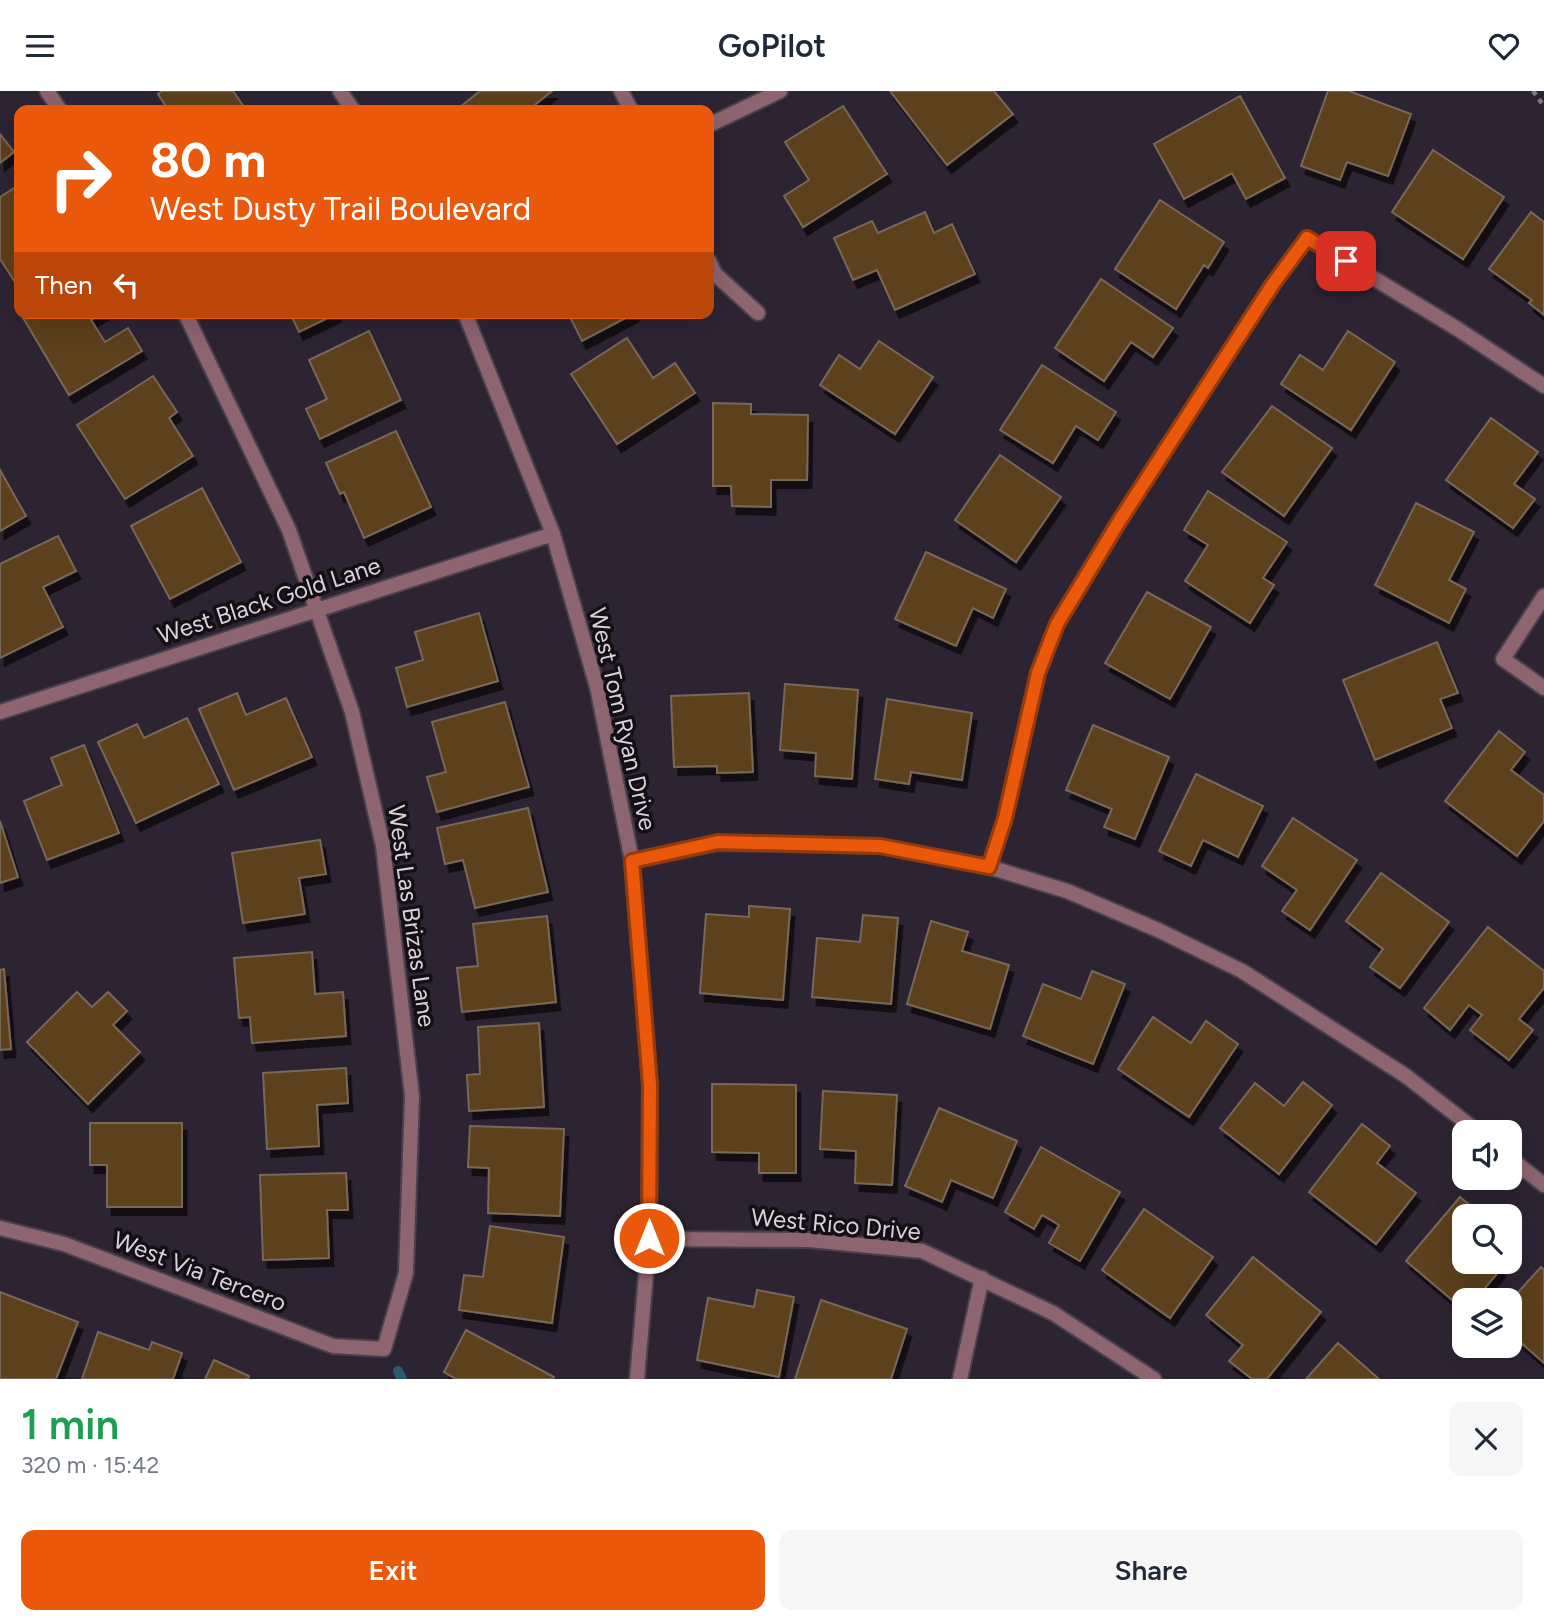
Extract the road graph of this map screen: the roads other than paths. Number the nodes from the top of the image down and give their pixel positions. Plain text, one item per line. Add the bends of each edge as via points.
1 (780, 91) edge
2 (714, 123) edge
3 (714, 272) edge
4 (758, 313) dead end
5 (188, 319) edge
6 (467, 319) edge
7 (1544, 386) edge
8 (553, 534) junction
9 (1544, 596) edge
10 (316, 608) junction
11 (1544, 688) edge
12 (0, 712) edge
13 (632, 861) junction
14 (989, 867) junction
15 (1463, 1120) edge
16 (1522, 1168) edge
17 (1544, 1185) edge
18 (0, 1228) edge
19 (649, 1238) junction
20 (982, 1277) junction
21 (384, 1349) joint
22 (637, 1379) edge
23 (960, 1379) edge
24 (1154, 1379) edge

1 - 2 street
3 - 4 street
5 - 10 street, West Las Brizas Lane via 289,530
6 - 8 street, West Tom Ryan Drive
7 - 14 street via 1307,238 1120,520 1057,624 1038,673 1005,818
8 - 10 street, West Black Gold Lane
8 - 13 street, West Tom Ryan Drive via 597,687
9 - 11 street via 1503,659
10 - 12 street, West Black Gold Lane
10 - 21 street, West Las Brizas Lane via 352,712 383,846 412,1096 406,1273
13 - 14 street via 718,842 880,846
13 - 19 street, West Tom Ryan Drive via 650,1085
14 - 15 street via 1067,891 1242,971 1406,1076
16 - 17 street
18 - 21 street, West Via Tercero via 64,1244 333,1346
19 - 20 street, West Rico Drive via 809,1240 922,1251
19 - 22 street, West Tom Ryan Drive
20 - 23 street
20 - 24 street, West Rico Drive via 1053,1313

